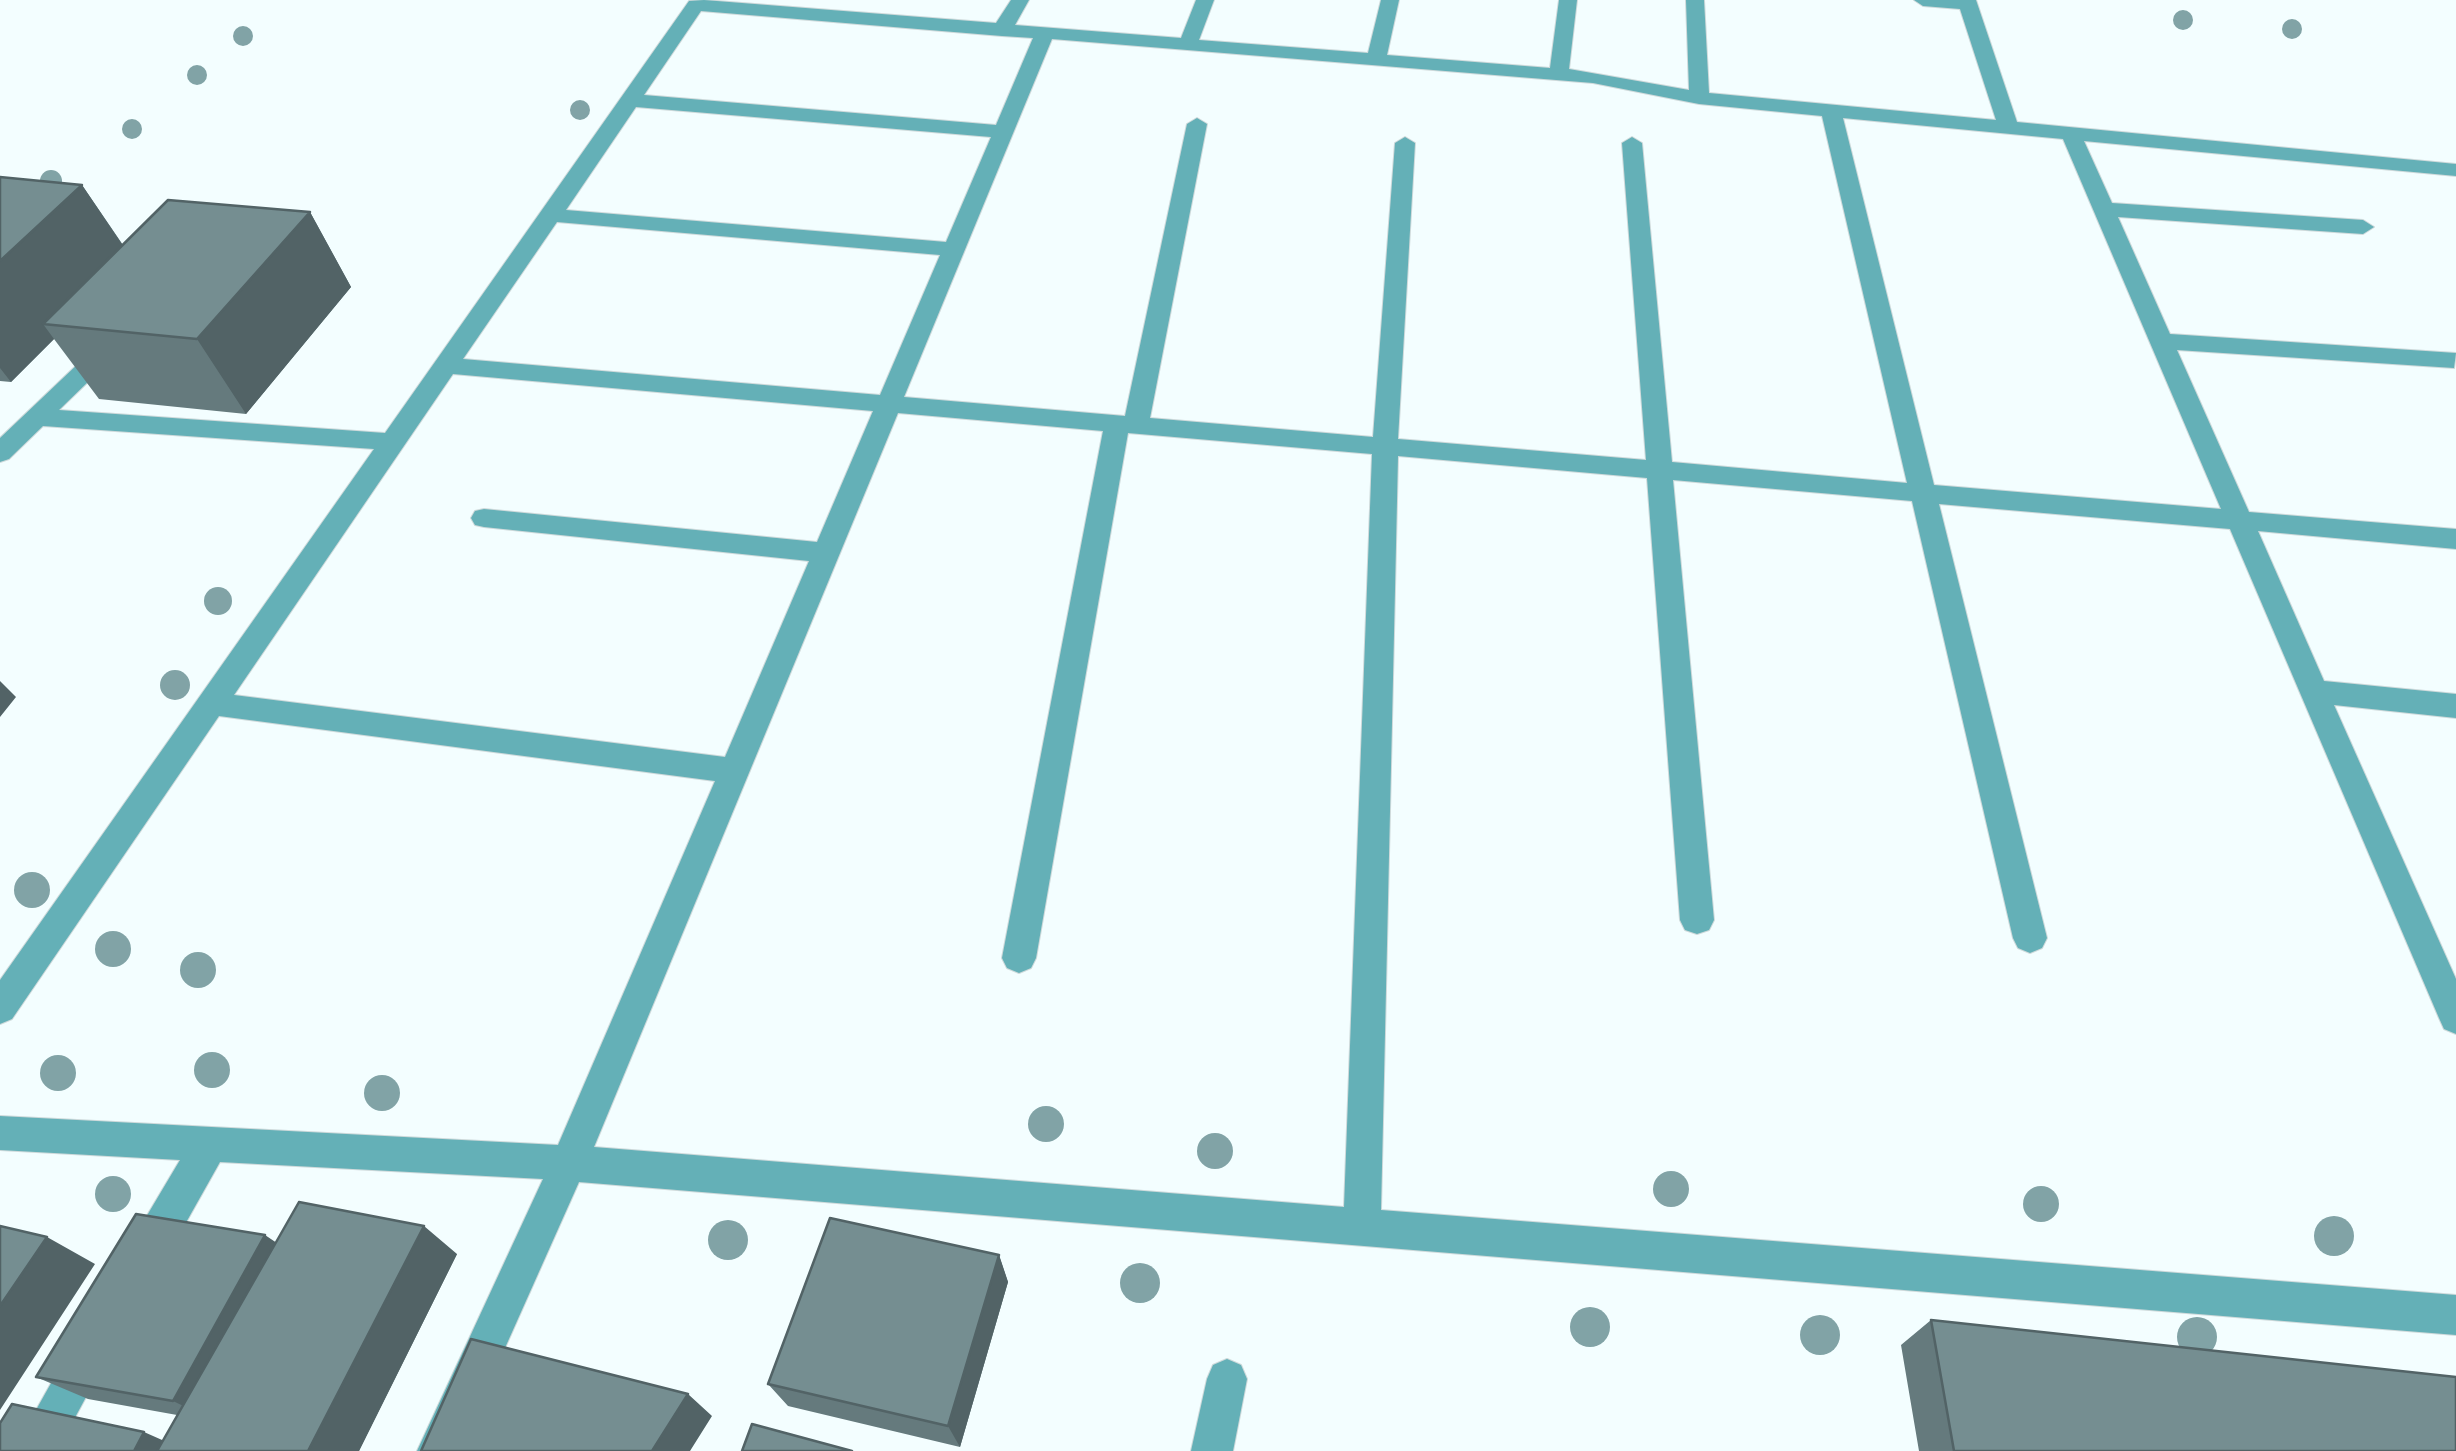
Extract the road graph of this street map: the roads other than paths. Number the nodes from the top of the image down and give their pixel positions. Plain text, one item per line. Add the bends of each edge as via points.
1 (1020, 0) edge
2 (1205, 0) edge
3 (1390, 0) edge
4 (1568, 0) edge
5 (1695, 0) edge
6 (1923, 0) edge
7 (1968, 2) edge
8 (829, 8) edge
9 (1002, 30) junction
10 (1045, 33) junction
11 (1188, 44) junction
12 (1376, 60) junction
13 (1559, 74) junction
14 (1698, 98) junction
15 (630, 100) junction
16 (1831, 111) junction
17 (1197, 124) dead end
18 (2008, 128) junction
19 (1004, 132) junction
20 (2071, 134) junction
21 (1405, 143) dead end
22 (1632, 143) dead end
23 (2456, 170) edge
24 (2104, 209) junction
25 (552, 215) junction
26 (2363, 228) dead end
27 (954, 249) junction
28 (130, 328) edge
29 (2161, 342) junction
30 (2454, 360) edge
31 (449, 366) junction
32 (889, 404) junction
33 (36, 417) junction
34 (1127, 424) junction
35 (396, 442) junction
36 (1385, 447) junction
37 (0, 453) edge
38 (1659, 470) junction
39 (1921, 493) junction
40 (484, 518) dead end
41 (2240, 521) junction
42 (2456, 539) edge
43 (827, 552) junction
44 (2314, 692) junction
45 (212, 704) junction
46 (2456, 706) edge
47 (734, 771) junction
48 (1697, 920) dead end
49 (2030, 938) dead end
50 (2441, 949) edge
51 (1019, 958) dead end
52 (0, 1008) edge
53 (2456, 1018) edge
54 (0, 1133) edge
55 (210, 1144) junction
56 (569, 1164) junction
57 (1362, 1227) junction
58 (132, 1280) edge
59 (2456, 1315) edge
60 (102, 1332) edge
61 (1227, 1379) dead end
62 (34, 1451) edge
63 (438, 1451) edge
64 (1212, 1451) edge

1 - 9 street
2 - 11 street
3 - 12 street
4 - 13 street
5 - 14 street
6 - 7 street
7 - 18 street
8 - 9 street
8 - 15 street via 696,5
9 - 10 street
10 - 11 street
10 - 19 street
11 - 12 street
12 - 13 street
13 - 14 street
14 - 16 street
15 - 19 street
15 - 25 street
16 - 18 street
16 - 39 street
17 - 34 street
18 - 20 street
19 - 27 street
20 - 23 street
20 - 24 street
21 - 36 street
22 - 38 street
24 - 26 street
24 - 29 street
25 - 27 street
25 - 31 street
27 - 32 street
28 - 33 street
29 - 30 street
29 - 41 street
31 - 32 street
31 - 35 street
32 - 34 street
32 - 43 street
33 - 35 street
33 - 37 street
34 - 36 street
34 - 51 street
35 - 45 street
36 - 38 street
36 - 57 street
38 - 39 street
38 - 48 street
39 - 41 street
39 - 49 street
40 - 43 street
41 - 42 street
41 - 44 street
43 - 47 street
44 - 46 street
44 - 50 street
45 - 47 street
45 - 52 street
47 - 56 street
50 - 53 street
54 - 55 street
55 - 56 street
55 - 58 street
56 - 57 street
56 - 63 street
57 - 59 street
60 - 62 street
61 - 64 street

